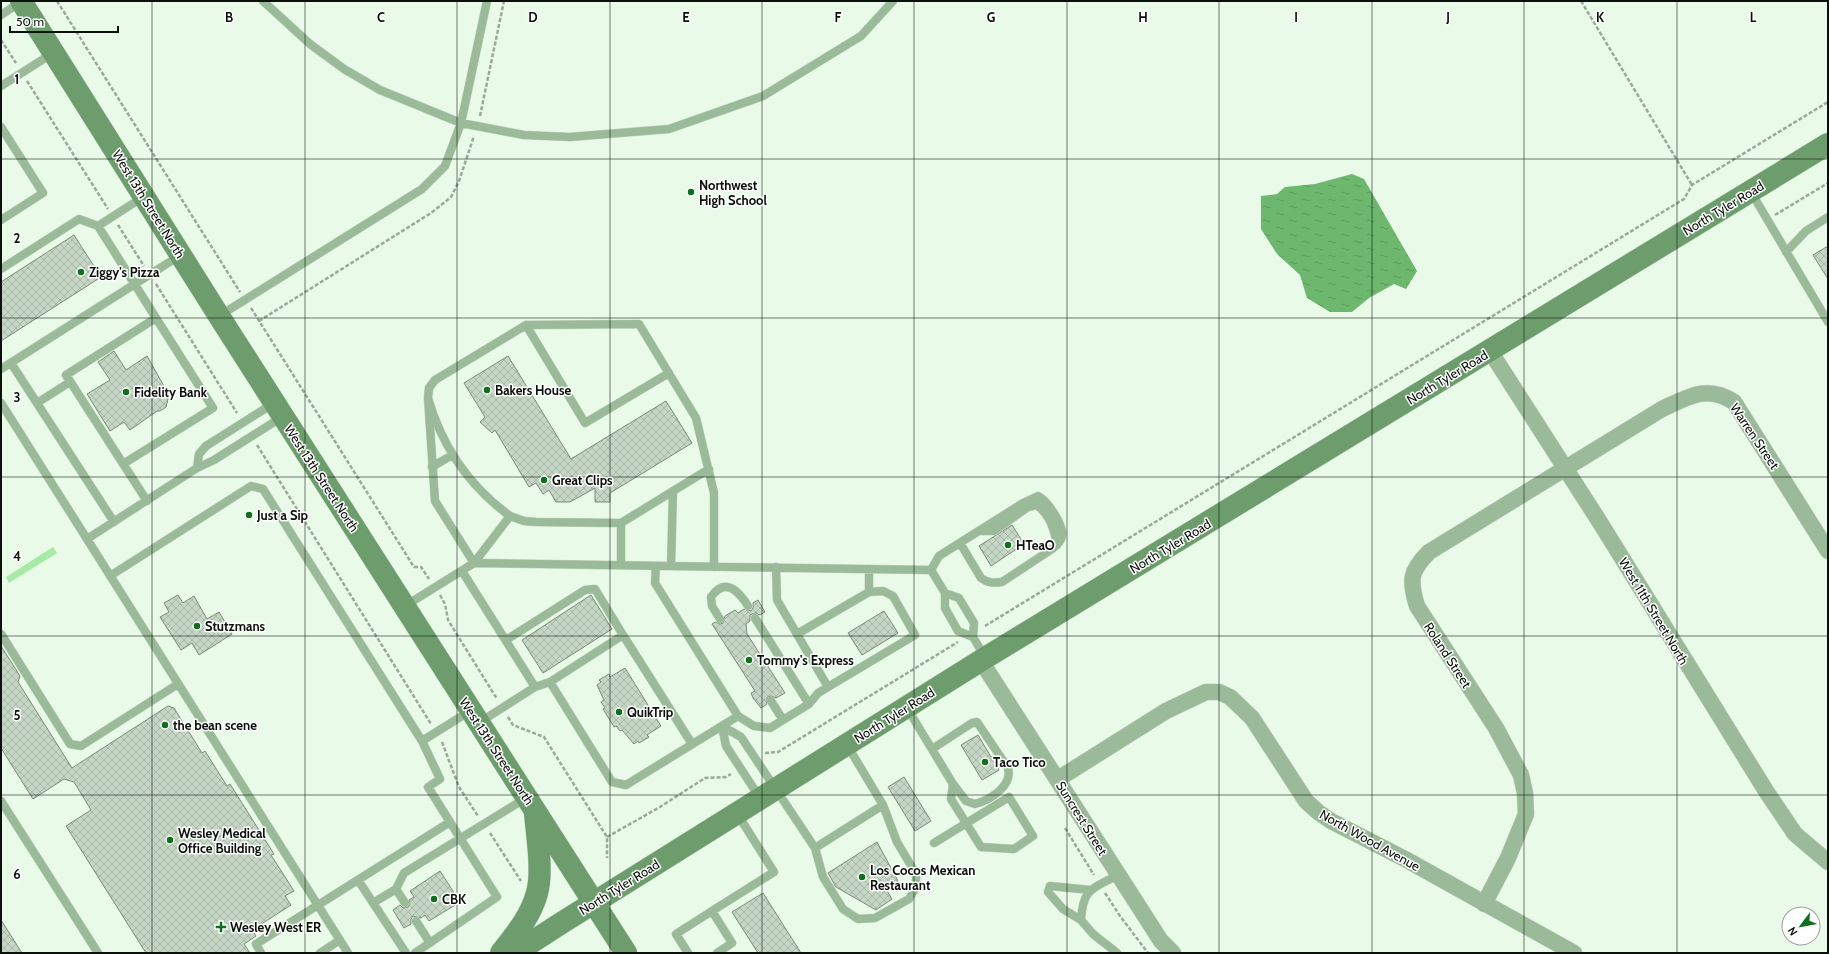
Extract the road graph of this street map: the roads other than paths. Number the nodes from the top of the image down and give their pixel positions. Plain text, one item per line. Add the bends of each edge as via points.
1 (22, 1) edge
2 (263, 1) edge
3 (487, 1) edge
4 (893, 1) edge
5 (1, 15) edge
6 (54, 53) junction
7 (1, 86) edge
8 (461, 123) junction
9 (1, 127) edge
10 (1828, 144) edge
11 (1750, 192) junction
12 (144, 196) junction
13 (1828, 217) edge
14 (1, 220) edge
15 (98, 226) junction
16 (1786, 252) junction
17 (181, 255) junction
18 (1, 269) edge
19 (135, 284) junction
20 (219, 316) junction
21 (156, 318) junction
22 (1828, 322) edge
23 (526, 325) junction
24 (1490, 351) junction
25 (11, 362) junction
26 (1, 369) edge
27 (669, 373) junction
28 (70, 382) junction
29 (428, 398) junction
30 (1, 403) edge
31 (37, 403) junction
32 (279, 410) junction
33 (452, 454) junction
34 (123, 464) junction
35 (432, 467) junction
36 (197, 468) junction
37 (1565, 468) junction
38 (709, 469) junction
39 (674, 491) junction
40 (147, 501) junction
41 (510, 516) junction
42 (114, 522) junction
43 (621, 523) junction
44 (87, 539) junction
45 (960, 543) junction
46 (1828, 551) edge
47 (474, 563) junction
48 (621, 565) junction
49 (656, 566) junction
50 (671, 566) junction
51 (714, 567) junction
52 (776, 568) junction
53 (869, 569) junction
54 (931, 570) junction
55 (462, 571) junction
56 (110, 576) junction
57 (869, 592) junction
58 (945, 593) junction
59 (405, 606) junction
60 (748, 606) dead end
61 (755, 618) dead end
62 (720, 619) dead end
63 (1, 634) edge
64 (797, 634) junction
65 (623, 635) junction
66 (972, 635) junction
67 (506, 640) junction
68 (983, 659) junction
69 (550, 682) junction
70 (178, 684) junction
71 (535, 687) junction
72 (828, 687) junction
73 (771, 701) dead end
74 (809, 704) junction
75 (906, 707) junction
76 (738, 716) junction
77 (475, 717) junction
78 (783, 720) junction
79 (722, 726) junction
80 (422, 741) junction
81 (692, 744) junction
82 (846, 744) junction
83 (932, 749) junction
84 (1058, 779) junction
85 (953, 784) junction
86 (769, 794) junction
87 (1, 800) edge
88 (531, 804) junction
89 (883, 805) junction
90 (737, 814) junction
91 (450, 822) junction
92 (966, 823) junction
93 (460, 838) junction
94 (934, 843) dead end
95 (816, 848) junction
96 (1828, 862) edge
97 (1118, 875) junction
98 (358, 880) junction
99 (396, 889) junction
100 (1090, 890) junction
101 (594, 902) junction
102 (373, 903) junction
103 (405, 903) dead end
104 (1484, 904) junction
105 (318, 905) junction
106 (712, 911) junction
107 (1081, 920) junction
108 (416, 921) dead end
109 (340, 940) junction
110 (430, 943) junction
111 (98, 953) edge
112 (261, 953) edge
113 (320, 953) edge
114 (348, 953) edge
115 (406, 953) edge
116 (415, 953) edge
117 (501, 953) edge
118 (515, 953) edge
119 (626, 953) edge
120 (688, 953) edge
121 (717, 953) edge
122 (1117, 953) edge
123 (1173, 953) edge
124 (1574, 953) edge

1 - 5 lane
1 - 6 main road, West 13th Street North
2 - 8 lane via 310,44 344,69 380,90
3 - 8 lane
4 - 8 lane via 861,36 763,96 668,129 570,137 524,135
6 - 7 lane
6 - 12 main road, West 13th Street North
8 - 20 lane via 445,166 422,189
9 - 14 lane via 43,193
10 - 11 main road, North Tyler Road
11 - 16 lane
11 - 24 main road, North Tyler Road
12 - 15 lane
12 - 17 main road, West 13th Street North
13 - 16 lane via 1806,231
15 - 18 lane via 79,219
15 - 19 lane
16 - 22 lane
17 - 19 lane
17 - 20 main road, West 13th Street North
19 - 21 lane
19 - 25 lane
20 - 32 main road, West 13th Street North
21 - 28 lane via 66,375
21 - 34 lane via 213,408
23 - 27 lane via 639,324
23 - 27 lane via 585,423
23 - 29 lane via 435,380 429,388
24 - 37 street, West 11th Street North
24 - 68 main road, North Tyler Road
25 - 26 lane
25 - 31 lane
27 - 38 lane via 696,418
28 - 31 lane
28 - 34 lane
29 - 33 lane via 441,437
29 - 35 lane
30 - 44 lane
31 - 42 lane
32 - 36 lane via 252,436
32 - 36 lane via 243,423 206,446 199,454
32 - 59 main road, West 13th Street North
33 - 35 lane
33 - 41 lane via 477,488
34 - 40 lane
35 - 47 lane via 435,501
36 - 40 lane
37 - 46 street, Warren Street via 1662,409 1696,393 1719,394 1734,402
37 - 96 street, West 11th Street North via 1766,791 1795,834
37 - 104 street, Roland Street via 1429,552 1417,564 1411,586 1417,606 1496,728 1521,775 1526,814 1508,858
38 - 39 lane
38 - 51 lane via 714,493
39 - 43 lane
39 - 50 lane
40 - 42 lane
41 - 43 lane via 536,522
41 - 47 lane
42 - 44 lane
43 - 48 lane
44 - 56 lane
45 - 45 lane via 1038,496 1044,499 1061,527 1062,536 1057,545 1002,582 986,582 981,578
45 - 54 lane via 939,556
47 - 48 lane
47 - 55 lane
48 - 49 lane
49 - 50 lane
49 - 76 lane via 655,584
50 - 51 lane
51 - 52 lane
52 - 53 lane
52 - 64 lane via 777,600
53 - 54 lane
53 - 57 lane
54 - 58 lane
55 - 59 lane
55 - 67 lane
56 - 70 lane
56 - 80 lane via 251,486 263,489
57 - 64 lane
57 - 72 lane via 883,591 892,596 915,635
58 - 66 lane via 959,598 974,623
58 - 66 lane via 944,608 958,631
59 - 77 main road, West 13th Street North
60 - 62 lane via 742,595 735,590 727,587 716,589 711,597 712,606
61 - 74 lane
63 - 70 lane via 70,744 81,746
64 - 72 lane
65 - 67 lane via 595,590 585,590
65 - 69 lane
65 - 81 lane
66 - 68 lane
67 - 71 lane
68 - 75 main road, North Tyler Road
68 - 84 street, Suncrest Street
69 - 71 lane
69 - 81 lane via 612,782 626,785
70 - 105 lane
71 - 77 lane via 502,708
72 - 74 lane via 818,693
73 - 78 lane
74 - 78 lane
75 - 82 main road, North Tyler Road
75 - 83 lane
76 - 78 lane via 754,726 770,728
76 - 79 lane
77 - 80 lane via 436,732
77 - 88 main road, West 13th Street North
79 - 81 lane
79 - 86 lane via 726,746 740,768
79 - 86 lane via 741,737 756,758
80 - 91 lane via 440,780 428,787
82 - 86 main road, North Tyler Road
82 - 89 lane
83 - 85 lane
83 - 85 lane via 977,722 1008,768 1009,778 1003,787 975,804 966,800
84 - 97 street, Suncrest Street
84 - 104 street, North Wood Avenue via 1166,711 1206,692 1220,692 1230,697 1252,718 1306,801 1318,812
85 - 92 lane via 951,799
86 - 90 main road, North Tyler Road
86 - 95 lane
87 - 111 lane
88 - 93 lane via 483,824
88 - 101 main road, West 13th Street North
88 - 117 main road via 539,862 538,893 524,924
89 - 95 lane
89 - 95 lane via 897,842 916,874 916,887 909,899 875,918 858,919 843,909 823,877
90 - 101 main road, North Tyler Road
90 - 106 lane via 774,872
91 - 93 lane
91 - 98 lane
92 - 92 lane via 981,847 1014,849 1033,836 1009,797
92 - 94 lane
93 - 99 lane via 404,874
93 - 110 lane via 497,897
97 - 100 lane
97 - 123 street, Suncrest Street via 1161,941
98 - 102 lane
98 - 105 lane
99 - 102 lane
99 - 103 lane
100 - 107 lane via 1082,904
100 - 107 lane via 1050,886 1048,892 1063,909
101 - 118 main road, North Tyler Road
101 - 119 main road, West 13th Street North
102 - 115 lane
104 - 124 street, North Wood Avenue
105 - 109 lane
105 - 112 lane via 256,944
106 - 120 lane via 676,934
106 - 121 lane via 732,943
107 - 122 lane via 1093,934
108 - 110 lane
109 - 113 lane
109 - 114 lane
110 - 116 lane

